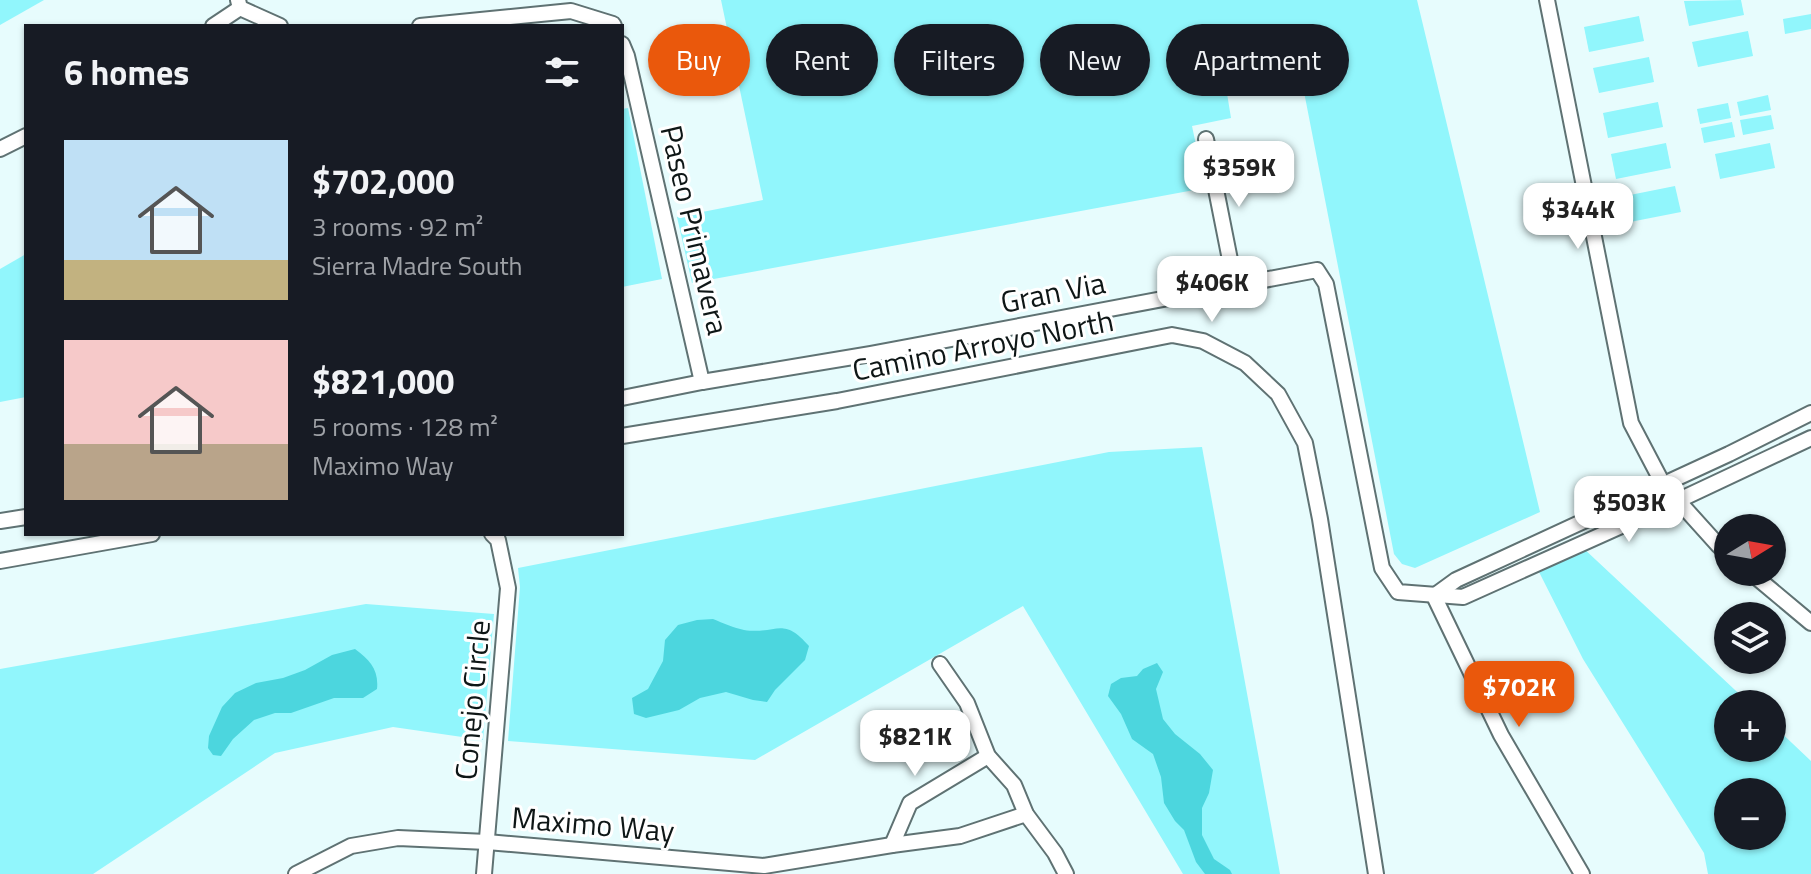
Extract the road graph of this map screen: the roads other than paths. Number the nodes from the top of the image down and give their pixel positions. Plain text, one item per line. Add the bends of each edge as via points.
1 (1547, 0) edge
2 (239, 4) edge
3 (215, 24) edge
4 (276, 24) edge
5 (440, 24) edge
6 (613, 24) edge
7 (624, 49) edge
8 (24, 137) edge
9 (1206, 139) dead end
10 (0, 149) edge
11 (1235, 285) junction
12 (702, 382) junction
13 (624, 398) edge
14 (1811, 413) edge
15 (624, 436) edge
16 (1811, 438) edge
17 (1663, 484) junction
18 (1677, 501) junction
19 (24, 517) edge
20 (0, 521) edge
21 (141, 536) edge
22 (494, 536) edge
23 (1714, 539) edge
24 (0, 561) edge
25 (1767, 586) edge
26 (1434, 596) junction
27 (1811, 623) edge
28 (940, 664) dead end
29 (988, 756) junction
30 (1026, 814) junction
31 (487, 842) junction
32 (892, 845) junction
33 (296, 874) edge
34 (484, 874) edge
35 (1066, 874) edge
36 (1376, 874) edge
37 (1582, 874) edge

1 - 17 street via 1631,423
2 - 3 street
2 - 4 street
5 - 6 street via 571,11
7 - 12 street, Paseo Primavera
8 - 10 street
9 - 11 street
11 - 12 street, Gran Via
11 - 26 street, Gran Via via 1317,270 1326,284 1382,568 1398,592
12 - 13 street, Gran Via
14 - 17 street
15 - 36 street, Camino Arroyo North via 837,401 1172,335 1203,341 1245,363 1278,394 1305,443
16 - 18 street
17 - 18 street
17 - 26 street via 1456,580
18 - 23 street
18 - 26 street via 1463,597
19 - 20 street
21 - 24 street
22 - 31 street, Conejo Circle via 508,588
25 - 27 street
26 - 37 street via 1501,735
28 - 29 street via 967,703
29 - 30 street via 1014,785
29 - 32 street via 910,803
30 - 32 street, Maximo Way via 960,836
30 - 35 street
31 - 32 street, Maximo Way via 764,866
31 - 33 street, Maximo Way via 398,838 351,846
31 - 34 street, Conejo Circle

